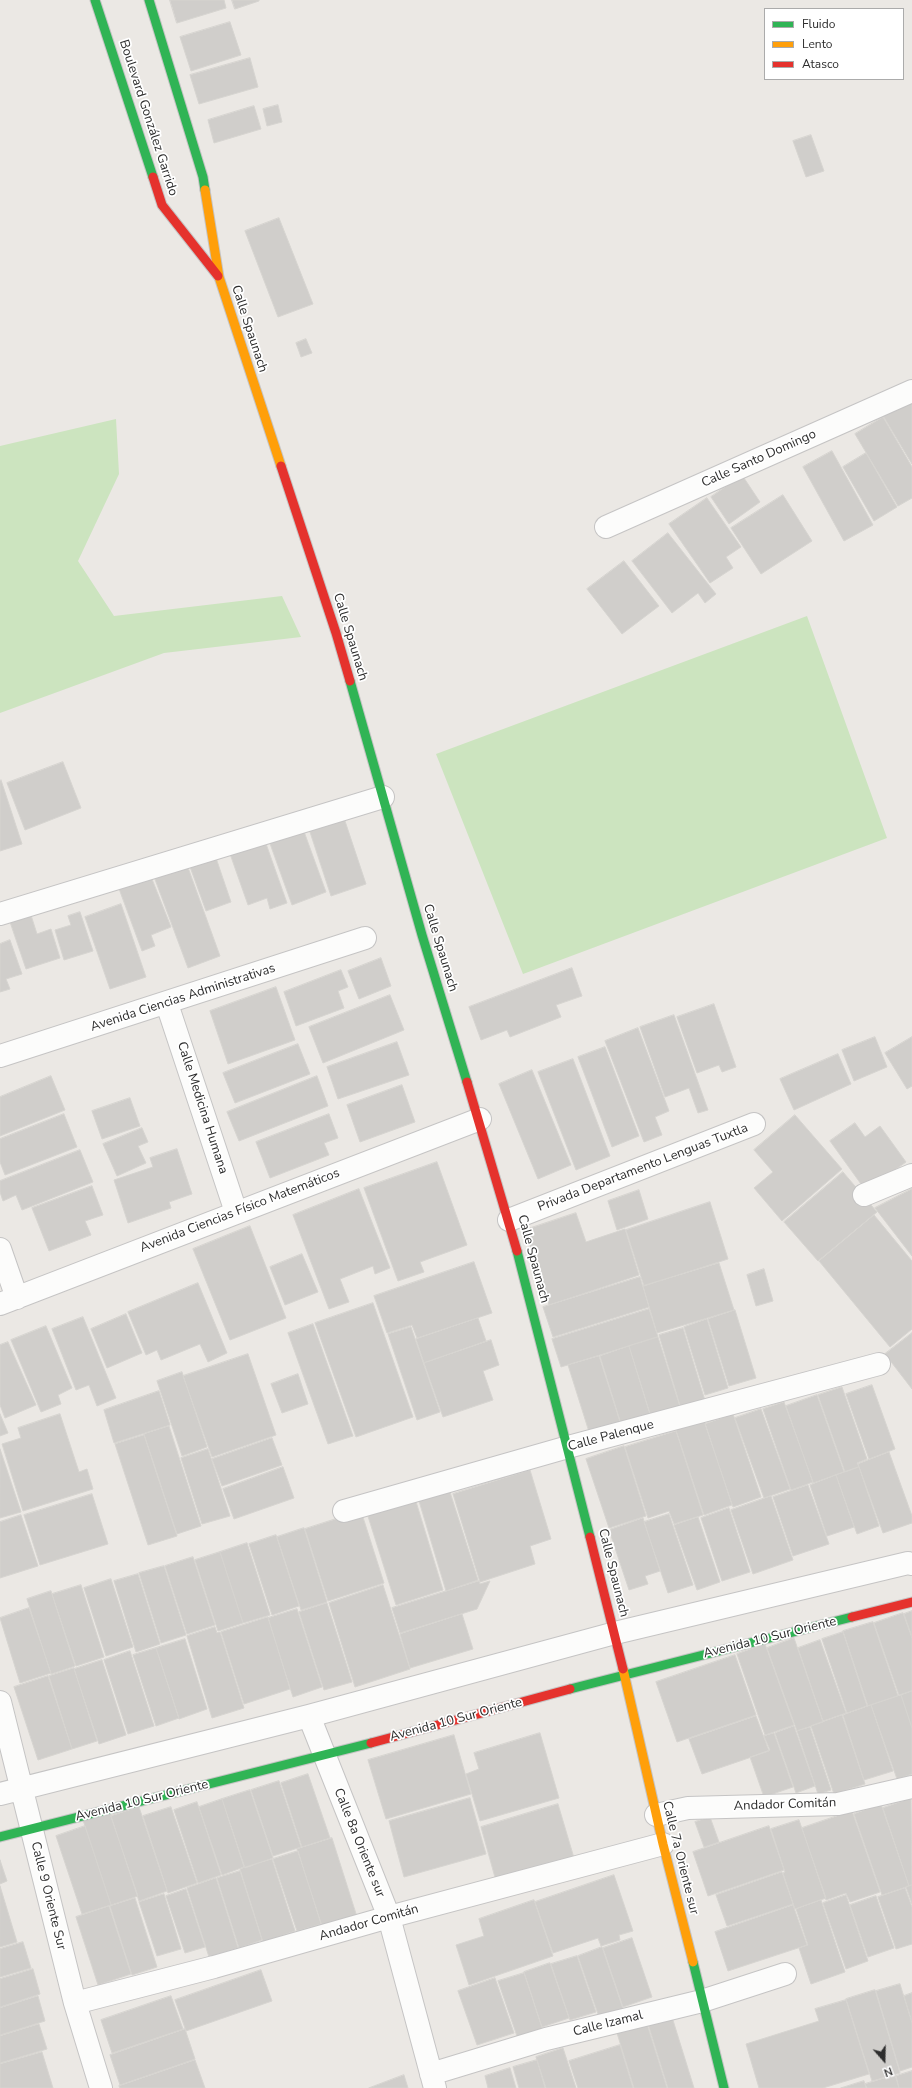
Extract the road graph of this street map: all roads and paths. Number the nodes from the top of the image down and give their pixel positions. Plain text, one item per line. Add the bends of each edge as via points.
1 (95, 0) edge
2 (149, 0) edge
3 (219, 277) junction
4 (912, 391) edge
5 (606, 527) dead end
6 (383, 797) junction
7 (0, 914) edge
8 (365, 938) dead end
9 (167, 1004) junction
10 (0, 1056) edge
11 (480, 1119) junction
12 (754, 1124) dead end
13 (912, 1175) edge
14 (864, 1195) dead end
15 (236, 1212) junction
16 (509, 1220) junction
17 (0, 1249) edge
18 (8, 1301) edge
19 (879, 1364) dead end
20 (568, 1447) junction
21 (344, 1511) dead end
22 (912, 1564) edge
23 (912, 1602) edge
24 (615, 1633) junction
25 (624, 1674) junction
26 (0, 1702) edge
27 (309, 1716) junction
28 (324, 1756) junction
29 (912, 1787) edge
30 (22, 1789) junction
31 (0, 1794) edge
32 (656, 1815) junction
33 (31, 1829) junction
34 (0, 1837) edge
35 (663, 1844) junction
36 (388, 1916) junction
37 (785, 1974) dead end
38 (702, 2000) junction
39 (75, 2003) junction
40 (433, 2081) edge
41 (101, 2088) edge
42 (724, 2088) edge

1 - 3 street, Boulevard González Garrido via 162,205
2 - 3 street via 203,177
3 - 6 street, Calle Spaunach via 336,633
4 - 5 street, Calle Santo Domingo
6 - 7 street
6 - 11 street, Calle Spaunach via 422,935
8 - 9 street, Avenida Ciencias Administrativas
9 - 10 street, Avenida Ciencias Administrativas
9 - 15 street, Calle Medicina Humana
11 - 15 street, Avenida Ciencias Físico Matemáticos
11 - 16 street, Calle Spaunach
12 - 16 street, Privada Departamento Lenguas Tuxtla
13 - 14 street
15 - 18 street, Avenida Ciencias Físico Matemáticos
16 - 20 street, Calle Spaunach
17 - 18 street
19 - 20 street, Calle Palenque
20 - 21 street, Calle Palenque
20 - 24 street, Calle Spaunach
22 - 24 street
23 - 25 street, Avenida 10 Sur Oriente
24 - 25 street, Calle 7a Oriente sur
24 - 27 street
25 - 28 street, Avenida 10 Sur Oriente
25 - 32 street, Calle 7a Oriente sur
26 - 30 street, Calle 9 Oriente Sur
27 - 28 street, Calle 8a Oriente sur
27 - 30 street
28 - 33 street, Avenida 10 Sur Oriente
28 - 36 street, Calle 8a Oriente sur
29 - 32 street, Andador Comitán via 838,1804 688,1808
30 - 31 street
30 - 33 street, Calle 9 Oriente Sur
32 - 35 street, Calle 7a Oriente sur
33 - 34 street, Avenida 10 Sur Oriente
33 - 39 street, Calle 9 Oriente Sur
35 - 36 street, Andador Comitán
35 - 38 street, Calle 7a Oriente sur
36 - 39 street, Andador Comitán via 214,1967
36 - 40 street, Calle 8a Oriente sur
37 - 38 street, Calle Izamal
38 - 40 street, Calle Izamal via 546,2039
38 - 42 street, Calle 7a Oriente sur
39 - 41 street, Calle 9 Oriente Sur

